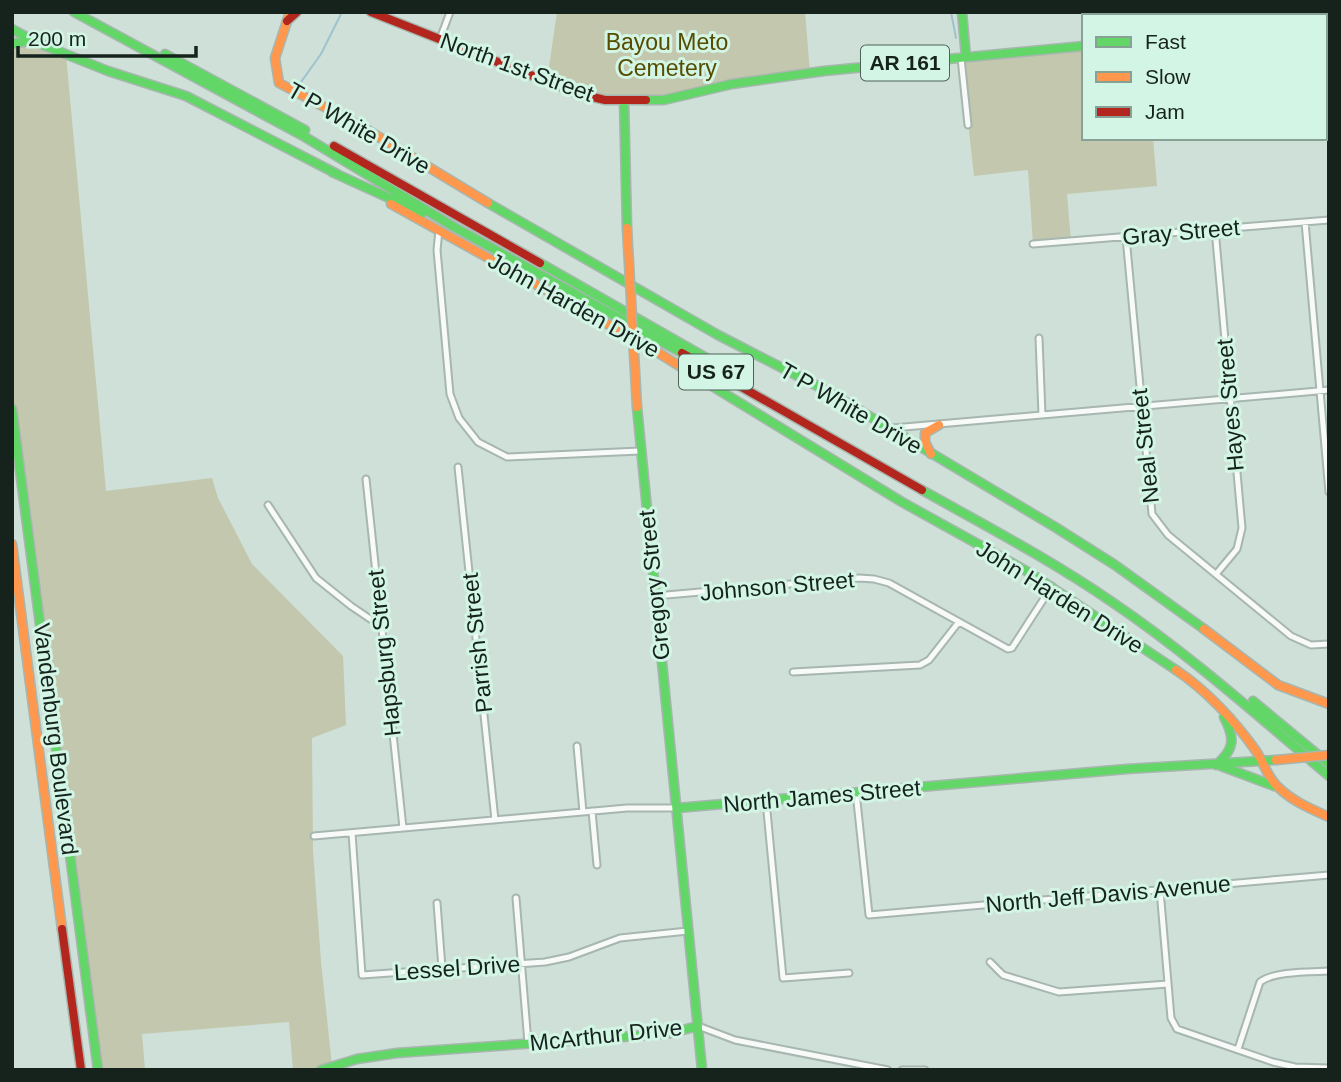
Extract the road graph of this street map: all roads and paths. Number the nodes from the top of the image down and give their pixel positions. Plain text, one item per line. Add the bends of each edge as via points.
1 (74, 12) edge
2 (83, 12) edge
3 (297, 12) edge
4 (371, 12) edge
5 (450, 12) edge
6 (962, 12) edge
7 (289, 17) edge
8 (12, 29) edge
9 (440, 39) junction
10 (32, 40) junction
11 (12, 44) edge
12 (1082, 46) edge
13 (963, 57) junction
14 (624, 100) junction
15 (968, 125) dead end
16 (332, 172) junction
17 (1329, 220) edge
18 (1305, 222) junction
19 (454, 227) junction
20 (1214, 229) junction
21 (439, 230) junction
22 (1126, 237) junction
23 (1034, 244) dead end
24 (1039, 338) dead end
25 (1329, 390) edge
26 (1320, 391) junction
27 (1230, 398) junction
28 (1140, 405) junction
29 (12, 409) edge
30 (1042, 415) junction
31 (939, 425) junction
32 (888, 428) junction
33 (640, 451) junction
34 (931, 454) junction
35 (458, 467) dead end
36 (366, 479) dead end
37 (1329, 492) edge
38 (268, 505) dead end
39 (13, 546) edge
40 (30, 547) junction
41 (1217, 573) junction
42 (1052, 586) junction
43 (655, 596) junction
44 (958, 623) junction
45 (382, 627) junction
46 (1329, 644) edge
47 (793, 672) dead end
48 (1329, 704) edge
49 (1220, 710) junction
50 (577, 746) dead end
51 (1329, 755) edge
52 (1264, 761) junction
53 (1329, 764) edge
54 (1216, 765) junction
55 (1329, 776) edge
56 (1277, 787) junction
57 (856, 792) junction
58 (766, 801) junction
59 (677, 808) junction
60 (592, 811) junction
61 (583, 812) junction
62 (1329, 817) edge
63 (495, 820) junction
64 (403, 828) junction
65 (352, 834) junction
66 (314, 836) dead end
67 (597, 865) dead end
68 (1329, 875) edge
69 (1160, 890) junction
70 (516, 898) dead end
71 (437, 903) dead end
72 (688, 931) junction
73 (990, 962) dead end
74 (521, 963) junction
75 (442, 968) junction
76 (1329, 971) edge
77 (849, 973) dead end
78 (1168, 984) junction
79 (698, 1026) junction
80 (528, 1043) junction
81 (1237, 1049) junction
82 (870, 1068) edge
83 (1329, 1068) edge
84 (81, 1070) edge
85 (98, 1070) edge
86 (321, 1070) edge
87 (702, 1070) edge
88 (888, 1070) edge
89 (902, 1070) edge
90 (925, 1070) edge

1 - 19 main road, US 67 via 304,137
2 - 53 main road, US 67 via 256,102 1048,553 1174,638
3 - 7 main road
4 - 9 main road, North 1st Street / AR 161
5 - 9 street
6 - 13 main road
7 - 32 main road, T P White Drive via 275,61 279,83
8 - 10 main road, John Harden Drive
9 - 14 main road, North 1st Street / AR 161 via 583,95
10 - 11 main road
10 - 16 main road, John Harden Drive via 186,96
12 - 13 main road, North 1st Street / AR 161
13 - 14 main road, North 1st Street / AR 161 via 732,84 678,98
13 - 15 street
14 - 33 main road, Gregory Street, bridge
16 - 19 main road
16 - 21 main road, John Harden Drive
17 - 18 street, Gray Street
18 - 20 street, Gray Street
18 - 26 street
19 - 55 main road, US 67 via 1069,574 1191,659
20 - 22 street, Gray Street
20 - 27 street, Hayes Street
21 - 33 street via 450,394 459,418 478,442 507,457
21 - 42 main road, John Harden Drive via 649,347 902,502
22 - 23 street, Gray Street
22 - 28 street, Neal Street
24 - 30 street
25 - 26 street
26 - 27 street
26 - 37 street
27 - 28 street
27 - 41 street, Hayes Street via 1242,528 1237,549
28 - 30 street
28 - 41 street, Neal Street via 1152,514 1168,535
29 - 40 main road, Vandenburg Boulevard
30 - 31 street
31 - 32 street
31 - 34 main road via 925,433
32 - 34 main road, T P White Drive
33 - 43 main road, Gregory Street
34 - 48 main road, T P White Drive via 1115,565 1279,685
35 - 63 street, Parrish Street
36 - 45 street, Hapsburg Street
38 - 45 street via 316,578
39 - 40 main road
39 - 84 main road, Vandenburg Boulevard
40 - 85 main road, Vandenburg Boulevard
41 - 46 street, Neal Street via 1300,642
42 - 44 street, Johnson Street via 1012,648
42 - 49 main road, John Harden Drive via 1181,671
43 - 44 street, Johnson Street via 865,578 889,583
43 - 59 main road, Gregory Street
44 - 47 street via 920,665
45 - 64 street, Hapsburg Street
49 - 52 main road, John Harden Drive
49 - 54 main road via 1233,744
50 - 61 street
51 - 52 main road, North James Street, bridge
52 - 54 main road, North James Street
52 - 56 main road, John Harden Drive
54 - 56 main road
54 - 57 main road, North James Street
56 - 62 main road, John Harden Drive
57 - 58 main road, North James Street
57 - 69 street, North Jeff Davis Avenue via 869,915
58 - 59 main road, North James Street
58 - 77 street via 783,978
59 - 60 street, North James Street
59 - 72 main road, Gregory Street
60 - 61 street, North James Street
60 - 67 street
61 - 63 street, North James Street
63 - 64 street, North James Street
64 - 65 street, North James Street
65 - 66 street, North James Street
65 - 75 street, Lessel Drive via 362,975
68 - 69 street, North Jeff Davis Avenue
69 - 78 street
70 - 74 street
71 - 75 street
72 - 74 street, Lessel Drive via 620,938 569,957
72 - 79 main road, Gregory Street
73 - 78 street via 1003,975 1059,992
74 - 75 street, Lessel Drive
74 - 80 street
76 - 81 street via 1263,979
78 - 81 street via 1171,1018 1177,1029
79 - 80 main road, McArthur Drive via 671,1033
79 - 82 street, McArthur Drive via 735,1040
79 - 87 main road, Gregory Street
80 - 86 main road, McArthur Drive via 377,1055
81 - 83 street via 1295,1067
82 - 88 street, McArthur Drive
89 - 90 street

